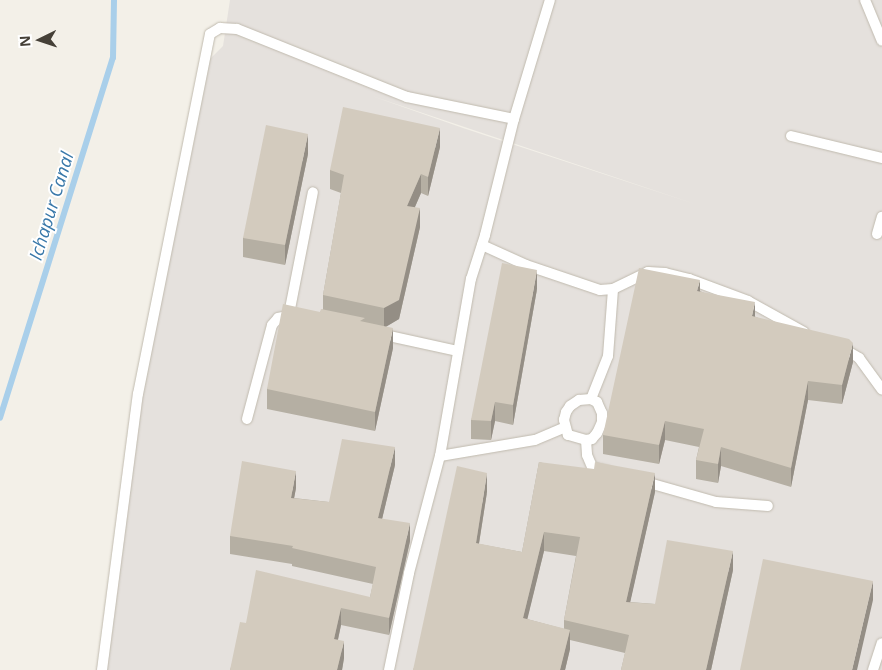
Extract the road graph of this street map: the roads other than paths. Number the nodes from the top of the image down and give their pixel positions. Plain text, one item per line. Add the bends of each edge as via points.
1 (550, 0) edge
2 (865, 0) edge
3 (882, 41) edge
4 (514, 119) junction
5 (791, 136) dead end
6 (882, 158) edge
7 (312, 192) dead end
8 (882, 217) edge
9 (877, 234) dead end
10 (482, 246) junction
11 (612, 289) junction
12 (289, 314) junction
13 (307, 318) edge
14 (373, 332) edge
15 (815, 339) edge
16 (832, 344) edge
17 (458, 351) junction
18 (882, 390) edge
19 (591, 399) junction
20 (247, 419) dead end
21 (565, 427) junction
22 (586, 440) junction
23 (440, 456) junction
24 (618, 474) edge
25 (636, 479) edge
26 (768, 506) dead end
27 (882, 643) edge
28 (102, 670) edge
29 (389, 670) edge
30 (873, 670) edge

1 - 4 lane
2 - 3 lane
4 - 10 lane
4 - 28 lane via 407,97 237,29 220,28 210,34 138,394
5 - 6 lane
7 - 12 lane
8 - 9 lane
10 - 11 lane via 590,288
10 - 17 lane via 471,280
11 - 15 lane via 648,272 665,273 748,301
11 - 19 lane via 608,356
12 - 13 lane
12 - 20 lane via 278,318 272,325
14 - 17 lane
16 - 18 lane via 859,358
17 - 23 lane
19 - 21 lane via 579,400 570,406 564,420
19 - 22 lane via 602,413 602,422 598,433
21 - 22 lane via 568,435
21 - 23 lane via 535,440
22 - 24 lane via 592,467
23 - 29 lane via 409,573
25 - 26 lane via 716,502
27 - 30 lane

